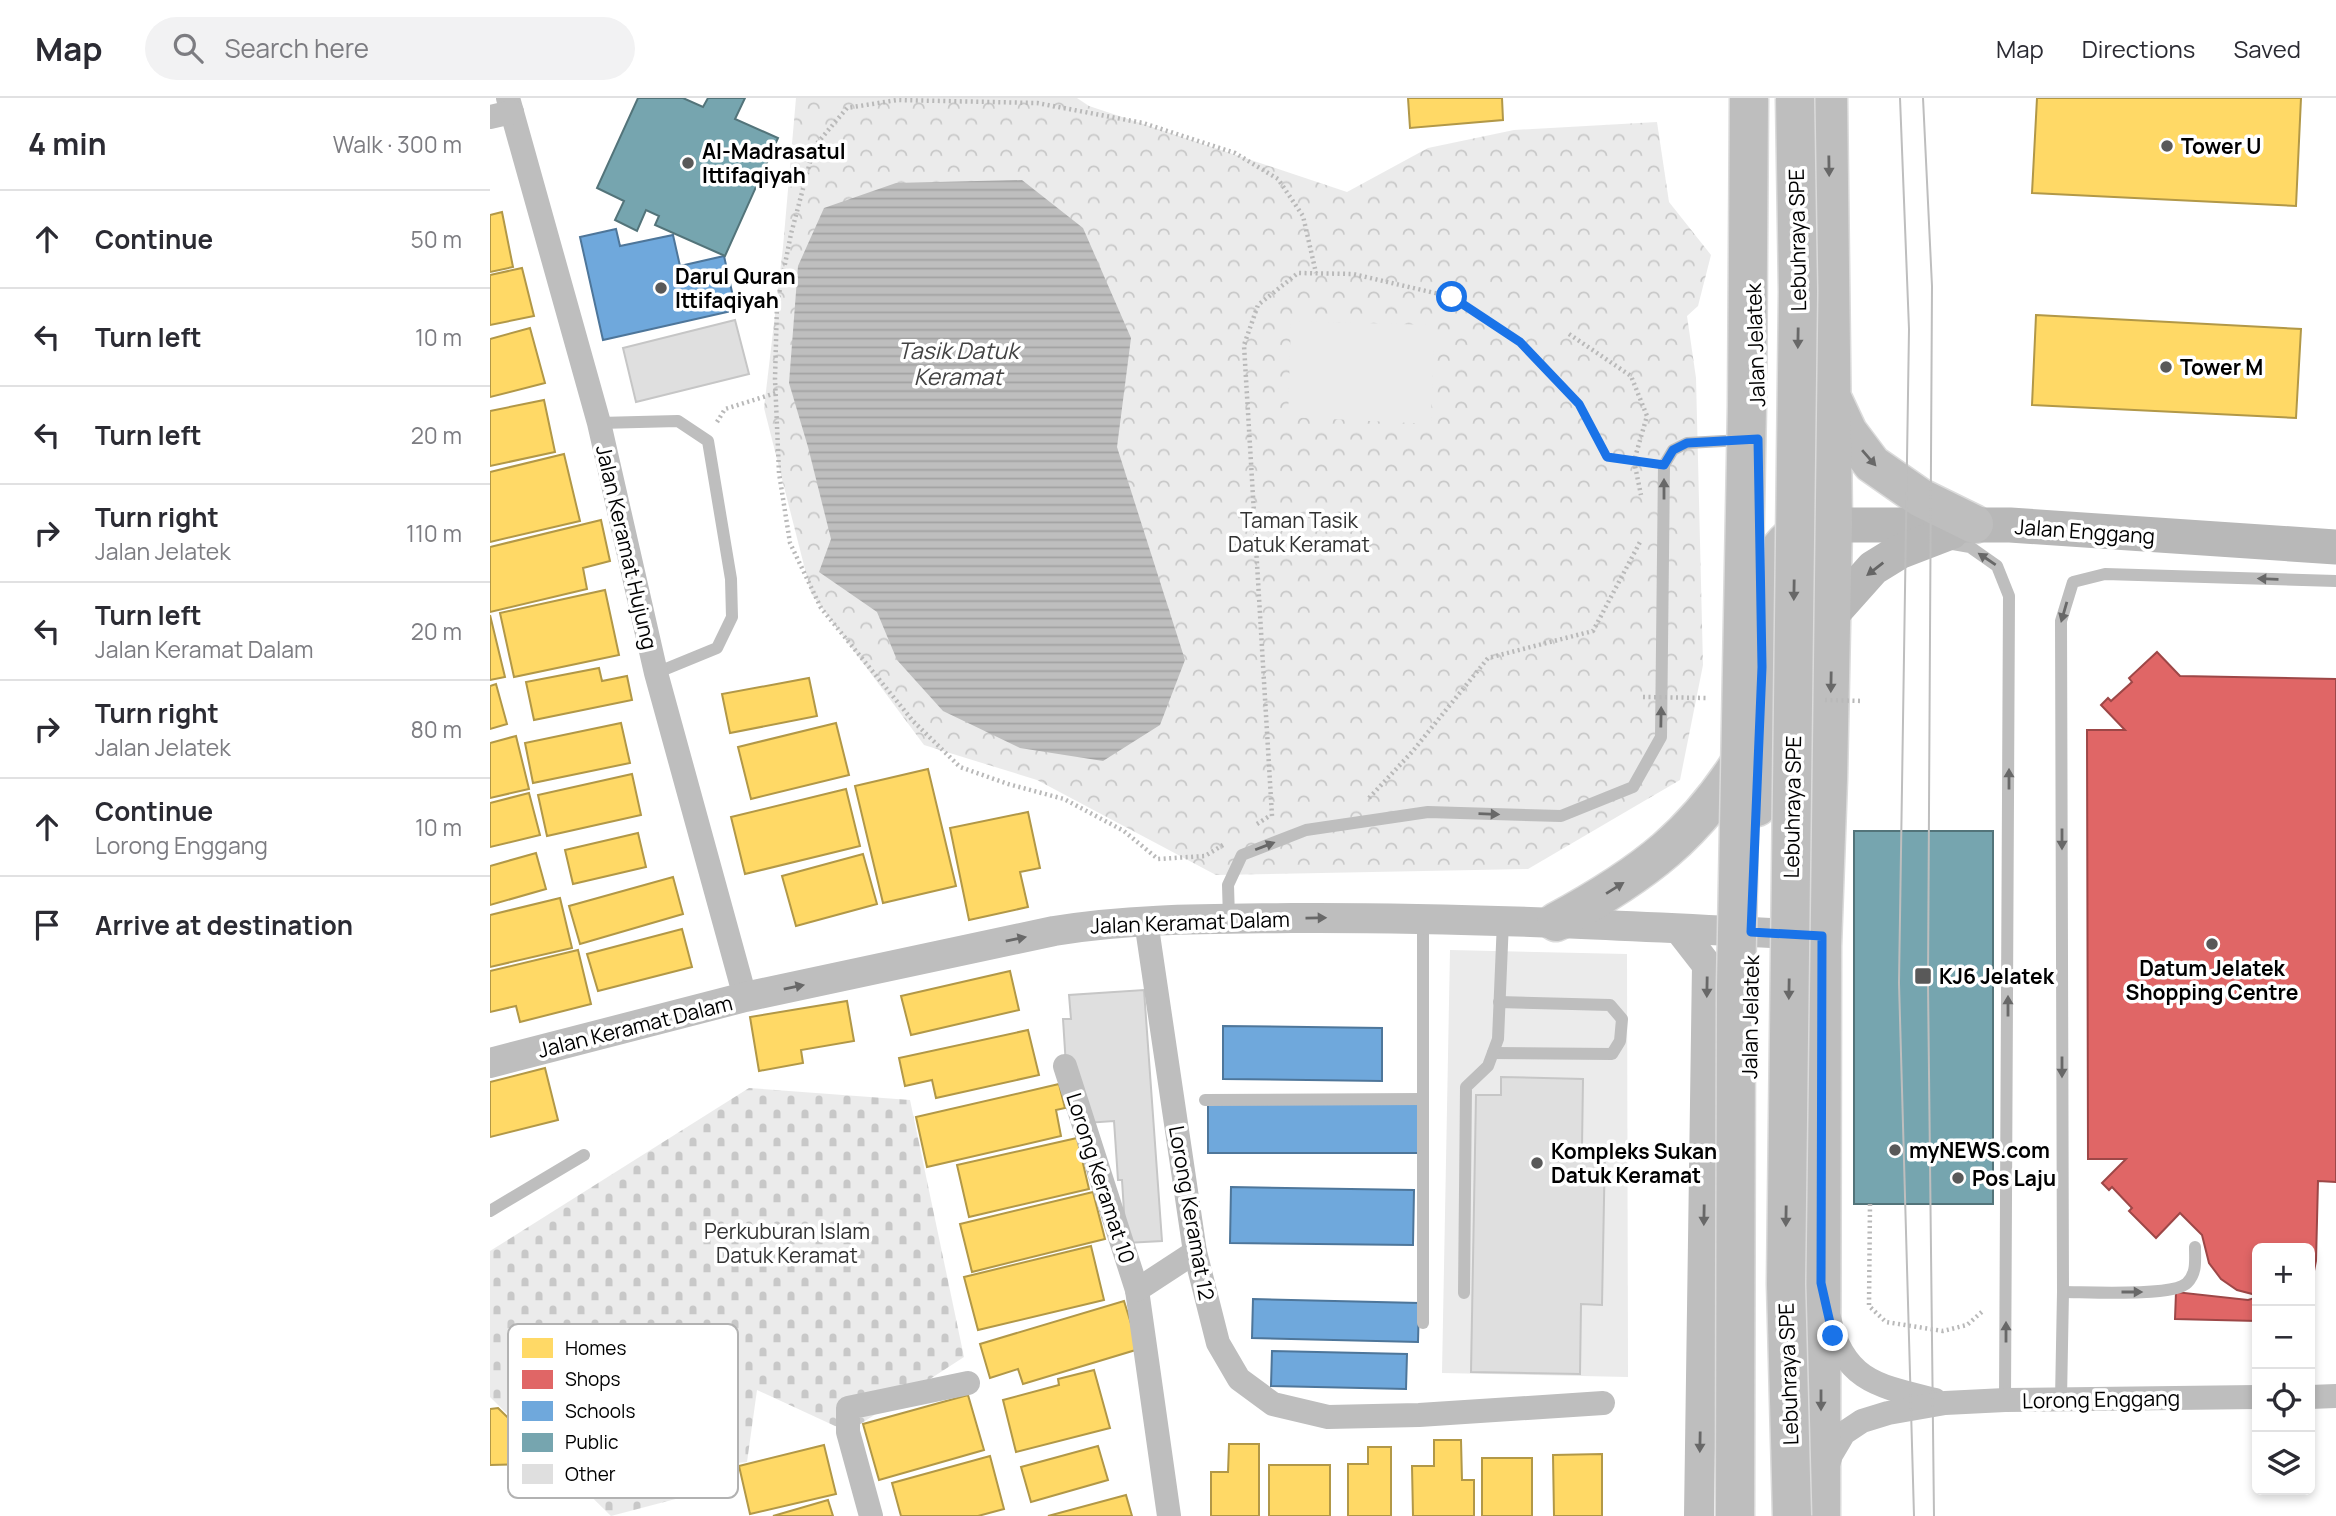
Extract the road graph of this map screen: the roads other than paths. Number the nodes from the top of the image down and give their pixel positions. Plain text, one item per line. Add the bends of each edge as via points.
1 (1748, 98) edge
2 (1795, 98) edge
3 (1828, 98) edge
4 (503, 109) edge
5 (1833, 401) junction
6 (598, 423) junction
7 (1758, 439) junction
8 (1974, 524) junction
9 (1833, 525) junction
10 (1930, 539) junction
11 (2336, 547) edge
12 (2336, 581) edge
13 (1760, 590) junction
14 (1832, 614) junction
15 (656, 673) junction
16 (1761, 729) junction
17 (1229, 919) junction
18 (1423, 919) junction
19 (1146, 920) junction
20 (1503, 921) junction
21 (1556, 922) junction
22 (1679, 929) junction
23 (1751, 932) junction
24 (1822, 936) junction
25 (745, 997) junction
26 (1499, 1002) junction
27 (1493, 1053) junction
28 (490, 1063) edge
29 (1065, 1066) dead end
30 (1423, 1099) junction
31 (1205, 1100) dead end
32 (584, 1155) dead end
33 (490, 1211) edge
34 (2195, 1247) dead end
35 (1195, 1252) junction
36 (1821, 1283) junction
37 (1137, 1290) junction
38 (2063, 1292) junction
39 (1464, 1293) dead end
40 (1423, 1323) dead end
41 (968, 1383) dead end
42 (2315, 1396) edge
43 (2336, 1396) edge
44 (2252, 1397) edge
45 (2061, 1399) junction
46 (2005, 1400) junction
47 (1603, 1403) dead end
48 (1945, 1403) junction
49 (1821, 1501) edge
50 (871, 1516) edge
51 (1169, 1516) edge
52 (1699, 1516) edge
53 (1735, 1516) edge
54 (1741, 1516) edge
55 (1793, 1516) edge

1 - 7 main road, Jalan Jelatek
1 - 53 main road, bridge via 1735,999
2 -> 55 main road, Lebuhraya SPE, bridge via 1798,292 1786,1284
3 -> 5 main road
4 - 6 street, Jalan Keramat Hujung
5 -> 8 main road via 1848,432 1872,464 1921,498
5 - 9 main road
6 - 15 street, Jalan Keramat Hujung
6 - 15 lane via 678,421 708,441 731,579 732,617 718,648
7 - 13 main road, Jalan Jelatek
17 -> 7 lane via 1228,885 1242,855 1306,830 1428,812 1561,816 1633,787 1661,737 1664,465 1673,450 1687,443
8 - 9 main road, Jalan Enggang
8 - 10 main road
8 - 11 main road, Jalan Enggang
9 - 13 main road via 1815,525 1784,541
9 - 14 main road
10 -> 14 main road via 1873,569
46 -> 10 lane via 2009,596 1997,566 1969,547
12 -> 38 lane via 2105,573 2073,582 2061,621
13 - 16 main road, Jalan Jelatek
14 -> 24 main road
15 - 25 street, Jalan Keramat Hujung
21 -> 16 main road via 1636,874 1673,845 1708,809
16 - 23 main road, Jalan Jelatek
17 -> 18 street, Jalan Keramat Dalam
17 - 19 street, Jalan Keramat Dalam
18 - 20 street, Jalan Keramat Dalam
18 - 30 lane
25 -> 19 street, Jalan Keramat Dalam via 1054,930
19 - 35 street, Lorong Keramat 12
20 - 21 street, Jalan Keramat Dalam
20 - 26 lane
21 - 22 street, Jalan Keramat Dalam
22 - 23 street, Jalan Keramat Dalam
22 -> 52 street via 1707,965
23 - 24 street, Jalan Keramat Dalam
23 - 54 main road, Jalan Jelatek
24 - 36 main road
25 - 28 street, Jalan Keramat Dalam
26 - 27 lane
26 - 27 lane via 1610,1005 1622,1019 1620,1041 1612,1054
27 - 39 lane via 1488,1066 1466,1087
29 - 37 street, Lorong Keramat 10
30 - 31 lane
30 - 40 lane
32 - 33 lane
38 -> 34 lane via 2168,1292 2185,1285 2195,1272
35 - 37 street, Lorong Keramat 10
35 - 47 street, Lorong Keramat 12 via 1219,1343 1239,1379 1273,1404 1328,1417
36 - 48 street, Lorong Enggang via 1833,1336 1847,1362 1864,1378 1890,1389
36 -> 49 main road
37 - 51 street, Lorong Keramat 10
38 - 45 lane
41 - 50 street via 848,1408 848,1432
42 - 43 street
44 - 45 street, Lorong Enggang
45 - 46 street, Lorong Enggang
46 - 48 street, Lorong Enggang
48 - 49 street, Lorong Enggang via 1888,1413 1844,1433 1831,1455

